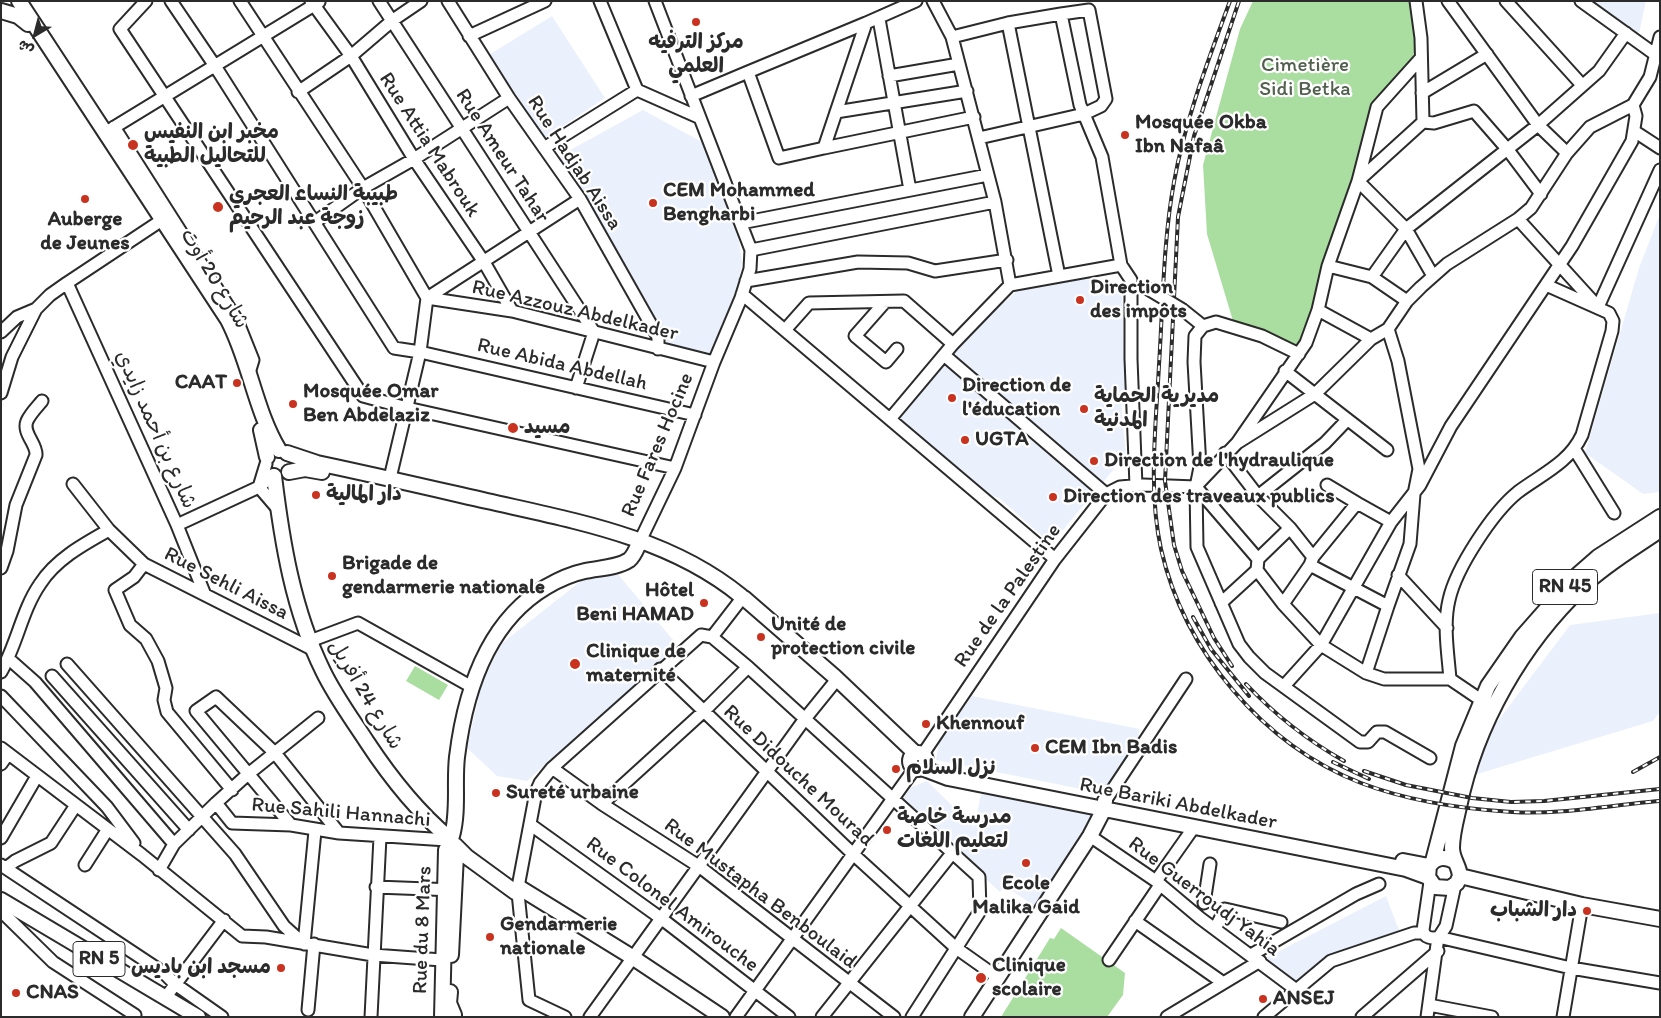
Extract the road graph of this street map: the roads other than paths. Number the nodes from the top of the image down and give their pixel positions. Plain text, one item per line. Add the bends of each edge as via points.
1 (9, 1) edge
2 (19, 1) edge
3 (146, 1) edge
4 (171, 1) edge
5 (240, 1) edge
6 (379, 1) edge
7 (421, 1) edge
8 (448, 1) edge
9 (545, 1) edge
10 (600, 1) edge
11 (655, 1) edge
12 (916, 1) edge
13 (933, 1) edge
14 (1098, 1) edge
15 (1416, 1) edge
16 (1448, 1) edge
17 (1506, 1) edge
18 (1581, 1) edge
19 (1, 2) edge
20 (315, 3) edge
21 (526, 4) edge
22 (1089, 10) junction
23 (1, 11) edge
24 (1060, 14) junction
25 (879, 19) junction
26 (23, 20) junction
27 (393, 20) junction
28 (1008, 22) junction
29 (866, 23) junction
30 (1626, 34) junction
31 (469, 36) junction
32 (262, 37) junction
33 (952, 37) junction
34 (1660, 37) edge
35 (52, 53) junction
36 (1487, 54) junction
37 (1656, 55) junction
38 (351, 56) junction
39 (1421, 58) junction
40 (959, 64) junction
41 (215, 66) junction
42 (748, 72) junction
43 (889, 76) junction
44 (1582, 85) junction
45 (637, 90) junction
46 (966, 91) junction
47 (298, 92) junction
48 (1422, 93) junction
49 (164, 96) junction
50 (691, 96) junction
51 (510, 98) junction
52 (894, 103) junction
53 (1633, 105) junction
54 (836, 112) junction
55 (1084, 114) junction
56 (698, 117) junction
57 (974, 117) junction
58 (1423, 122) junction
59 (1538, 125) junction
60 (1028, 127) junction
61 (461, 128) junction
62 (110, 130) junction
63 (1634, 131) junction
64 (900, 133) junction
65 (979, 138) junction
66 (544, 148) junction
67 (824, 148) junction
68 (1660, 148) edge
69 (1508, 150) junction
70 (1567, 154) junction
71 (414, 159) junction
72 (1660, 170) edge
73 (988, 175) junction
74 (1358, 181) junction
75 (363, 188) junction
76 (910, 190) junction
77 (1541, 194) junction
78 (580, 199) junction
79 (995, 202) junction
80 (163, 219) junction
81 (1518, 219) junction
82 (315, 222) junction
83 (741, 223) junction
84 (1406, 229) junction
85 (529, 232) junction
86 (751, 250) junction
87 (1006, 260) junction
88 (484, 262) junction
89 (1121, 265) junction
90 (1328, 266) junction
91 (1559, 266) junction
92 (1059, 276) junction
93 (1433, 276) junction
94 (1372, 277) junction
95 (1131, 280) junction
96 (746, 281) junction
97 (66, 283) junction
98 (1010, 285) junction
99 (1546, 285) junction
100 (742, 294) junction
101 (427, 298) junction
102 (1407, 301) junction
103 (885, 302) junction
104 (1598, 307) junction
105 (36, 309) junction
106 (1318, 310) junction
107 (512, 311) junction
108 (1203, 326) junction
109 (1388, 329) junction
110 (785, 330) junction
111 (1, 332) edge
112 (594, 332) junction
113 (1372, 339) junction
114 (953, 344) junction
115 (658, 349) junction
116 (898, 349) dead end
117 (420, 352) junction
118 (1299, 354) junction
119 (944, 355) junction
120 (714, 362) junction
121 (1286, 370) junction
122 (576, 388) junction
123 (1, 393) edge
124 (1315, 394) junction
125 (42, 401) dead end
126 (407, 408) junction
127 (695, 415) junction
128 (890, 419) junction
129 (1347, 420) junction
130 (1237, 443) junction
131 (1386, 450) dead end
132 (1575, 450) junction
133 (1225, 453) junction
134 (277, 465) junction
135 (675, 468) junction
136 (390, 478) junction
137 (72, 484) dead end
138 (1140, 485) junction
139 (1327, 485) dead end
140 (259, 487) junction
141 (1196, 487) junction
142 (1106, 494) junction
143 (1414, 494) junction
144 (1258, 496) junction
145 (1357, 503) junction
146 (278, 508) junction
147 (1614, 513) dead end
148 (1660, 517) edge
149 (1391, 522) junction
150 (178, 525) junction
151 (1290, 528) junction
152 (109, 530) junction
153 (1660, 530) edge
154 (639, 544) junction
155 (1055, 559) junction
156 (1312, 561) junction
157 (144, 564) junction
158 (1257, 565) junction
159 (1, 568) edge
160 (1398, 575) junction
161 (1352, 589) junction
162 (205, 595) junction
163 (740, 599) junction
164 (1221, 603) junction
165 (1283, 604) junction
166 (1388, 606) junction
167 (1447, 628) junction
168 (712, 637) junction
169 (1321, 645) junction
170 (312, 646) junction
171 (8, 659) junction
172 (67, 664) dead end
173 (748, 667) junction
174 (660, 670) junction
175 (1, 672) edge
176 (1366, 673) junction
177 (52, 676) dead end
178 (1186, 679) dead end
179 (1450, 679) junction
180 (1492, 680) junction
181 (834, 683) junction
182 (1284, 686) junction
183 (472, 687) junction
184 (1506, 688) junction
185 (1, 696) edge
186 (1480, 702) junction
187 (1492, 711) junction
188 (703, 712) junction
189 (318, 718) dead end
190 (804, 720) junction
191 (5, 751) edge
192 (275, 753) junction
193 (1430, 758) dead end
194 (919, 760) junction
195 (1, 764) edge
196 (552, 768) junction
197 (766, 772) junction
198 (247, 775) junction
199 (37, 776) junction
200 (232, 790) junction
201 (894, 799) junction
202 (216, 803) junction
203 (602, 804) junction
204 (1105, 805) junction
205 (76, 806) junction
206 (202, 817) junction
207 (531, 825) junction
208 (290, 826) junction
209 (1194, 827) junction
210 (108, 829) junction
211 (189, 830) junction
212 (314, 831) junction
213 (338, 834) junction
214 (1090, 836) junction
215 (380, 837) junction
216 (1, 838) edge
217 (452, 842) junction
218 (174, 844) junction
219 (953, 852) junction
220 (853, 854) junction
221 (142, 855) junction
222 (1454, 861) junction
223 (1210, 864) dead end
224 (85, 865) dead end
225 (4, 867) edge
226 (700, 867) junction
227 (159, 870) junction
228 (1430, 871) junction
229 (1457, 881) junction
230 (1158, 883) junction
231 (1379, 884) dead end
232 (376, 887) junction
233 (518, 889) junction
234 (449, 890) junction
235 (1, 900) edge
236 (1204, 903) junction
237 (1582, 905) junction
238 (910, 906) junction
239 (1224, 909) junction
240 (1, 911) edge
241 (1200, 918) junction
242 (662, 919) junction
243 (1660, 919) edge
244 (224, 920) junction
245 (1135, 921) junction
246 (1281, 922) dead end
247 (1215, 929) junction
248 (1424, 933) junction
249 (1438, 937) junction
250 (793, 939) junction
251 (309, 944) junction
252 (956, 948) junction
253 (1438, 951) junction
254 (373, 955) junction
255 (632, 957) junction
256 (1255, 958) junction
257 (442, 960) junction
258 (1109, 960) dead end
259 (1571, 968) junction
260 (997, 977) junction
261 (1222, 982) junction
262 (848, 983) junction
263 (1660, 983) edge
264 (175, 984) junction
265 (1295, 989) junction
266 (755, 990) junction
267 (165, 998) junction
268 (308, 1010) dead end
269 (1428, 1011) edge
270 (135, 1016) edge
271 (452, 1016) edge
272 (180, 1017) edge
273 (198, 1017) edge
274 (222, 1017) edge
275 (371, 1017) edge
276 (565, 1017) edge
277 (590, 1017) edge
278 (722, 1017) edge
279 (736, 1017) edge
280 (789, 1017) edge
281 (822, 1017) edge
282 (894, 1017) edge
283 (912, 1017) edge
284 (972, 1017) edge
285 (1167, 1017) edge
286 (1264, 1017) edge
287 (1362, 1017) edge
288 (1492, 1017) edge
289 (1562, 1017) edge

1 - 26 main road, شارع 20 أوت
2 - 35 main road, شارع 20 أوت
3 - 49 street via 120,28
4 - 41 street, Rue Abida Abdellah
5 - 32 street
6 - 27 street, Rue Ameur Tahar
7 - 27 street
8 - 31 street, Rue Hadjab Aissa
9 - 21 street
10 - 45 street
11 - 50 street, Rue Fares Hocine
12 - 25 street
13 - 33 street
14 - 22 street
15 - 39 street
16 - 36 street
17 - 44 street
18 - 30 street
19 - 26 main road
20 - 32 street
20 - 38 street, Rue Attia Mabrouk
21 - 31 street
22 - 24 street
22 - 55 street via 1106,99 1101,106
23 - 26 main road
24 - 28 street
24 - 55 street
25 - 29 street
25 - 43 street
26 - 35 main road, شارع 20 أوت
27 - 38 street
27 - 61 street, Rue Ameur Tahar
28 - 33 street
28 - 60 street
29 - 42 street
29 - 54 street
30 - 37 street
30 - 44 street via 1599,71
31 - 51 street, Rue Hadjab Aissa
32 - 41 street
32 - 47 street
33 - 40 street
34 - 37 street
35 - 62 main road, شارع 20 أوت
36 - 48 street
36 - 59 street
37 - 53 street via 1650,77
38 - 47 street
38 - 71 street, Rue Attia Mabrouk
39 - 48 street
39 - 74 street via 1377,107
40 - 43 street
40 - 46 street
41 - 49 street
41 - 82 street, Rue Abida Abdellah
42 - 50 street
42 - 67 street via 779,158
43 - 52 street
44 - 59 street
45 - 56 street
45 - 66 street
46 - 52 street
46 - 57 street
47 - 75 street
48 - 58 street
49 - 62 street
49 - 126 street via 363,396
50 - 56 street, Rue Fares Hocine
51 - 61 street
51 - 66 street, Rue Hadjab Aissa
52 - 54 street
52 - 64 street
53 - 63 street via 1636,116
53 - 70 street via 1590,127
54 - 67 street
55 - 60 street
55 - 89 street via 1102,157
56 - 83 street, Rue Fares Hocine
57 - 64 street
57 - 65 street
58 - 69 street via 1434,123 1474,111
58 - 74 street
59 - 69 street
59 - 70 street
60 - 65 street
60 - 92 street
61 - 71 street
61 - 85 street, Rue Ameur Tahar
62 - 80 main road, شارع 20 أوت
63 - 68 street
63 - 91 street via 1632,141 1609,183
64 - 67 street
64 - 76 street
65 - 73 street
66 - 78 street, Rue Hadjab Aissa
69 - 77 street
69 - 84 street
70 - 77 street
71 - 75 street
71 - 88 street, Rue Attia Mabrouk
72 - 104 street
73 - 76 street
73 - 79 street
74 - 84 street
74 - 90 street
75 - 82 street
75 - 101 street
76 - 83 street
77 - 81 street
78 - 85 street
78 - 115 street, Rue Hadjab Aissa via 658,336
79 - 86 street
79 - 87 street
80 - 97 street
80 - 134 main road, شارع 20 أوت via 224,330 262,434
80 - 134 main road, شارع 20 أوت via 228,320 249,373
81 - 91 street
81 - 93 street
82 - 117 street, Rue Abida Abdellah via 394,348
83 - 86 street, Rue Fares Hocine
84 - 93 street
84 - 94 street
85 - 88 street
85 - 112 street, Rue Ameur Tahar
86 - 96 street, Rue Fares Hocine
87 - 96 street via 935,271 908,263 858,262
87 - 98 street
88 - 101 street
88 - 107 street, Rue Attia Mabrouk
89 - 92 street
89 - 95 street
90 - 94 street
90 - 106 street
91 - 99 street
91 - 104 street
92 - 98 street
93 - 102 street
94 - 102 street
95 - 108 street, bridge
95 - 138 street via 1131,359
96 - 100 street, Rue Fares Hocine
97 - 105 street
97 - 150 street, شارع بن أحمد زايدي
98 - 114 street
99 - 104 street
99 - 143 street via 1451,426
100 - 110 street
100 - 120 street, Rue Fares Hocine
101 - 107 street, Rue Azzouz Abdelkader
101 - 117 street
102 - 109 street
103 - 110 street via 809,303
103 - 114 street via 904,301
103 - 116 street via 855,336 886,362
104 - 132 street via 1612,317 1612,331
105 - 111 street via 17,317
105 - 123 street via 12,357
106 - 113 street
106 - 118 street
107 - 112 street, Rue Azzouz Abdelkader
108 - 118 street via 1216,322 1262,336
108 - 141 street via 1195,336 1200,467
109 - 113 street
109 - 143 street via 1416,444 1419,469
110 - 128 street
112 - 115 street, Rue Azzouz Abdelkader
112 - 122 street
113 - 124 street
114 - 119 street
115 - 120 street, Rue Azzouz Abdelkader
117 - 122 street, Rue Abida Abdellah
117 - 126 street
118 - 121 street
119 - 128 street
119 - 142 street
120 - 127 street, Rue Fares Hocine
121 - 124 street
121 - 130 street
122 - 127 street, Rue Abida Abdellah
124 - 129 street
124 - 130 street
125 - 159 street via 27,421 26,428 37,448 36,455 16,505
126 - 135 street
126 - 136 street
127 - 135 street, Rue Fares Hocine
128 - 155 street
129 - 131 street
129 - 144 street via 1325,444
130 - 133 street
132 - 147 street
132 - 167 street via 1517,493 1491,520 1451,592
133 - 141 street
133 - 144 street
134 - 136 main road via 316,463
134 - 140 street
134 - 146 main road, شارع 24 أفريل
134 - 154 main road via 433,496
135 - 154 street, Rue Fares Hocine
136 - 154 main road via 580,522
137 - 152 street, Rue Sehli Aissa
138 - 141 street
138 - 142 street via 1120,487
139 - 145 street
140 - 146 street
140 - 150 street
141 - 158 street
141 - 164 street via 1197,547
142 - 155 street, Rue de la Palestine
143 - 149 street
143 - 160 street via 1410,544
144 - 151 street
145 - 149 street
145 - 156 street
146 - 170 main road, شارع 24 أفريل via 292,583
148 - 180 main road, RN 45 via 1598,558 1569,583 1528,629
149 - 161 street
150 - 162 street, شارع بن أحمد زايدي
151 - 156 street
151 - 158 street
152 - 157 street, Rue Sehli Aissa
152 - 171 street via 77,548 40,584
153 - 184 main road, RN 45 via 1582,587 1533,644
154 - 163 main road
154 - 183 main road, Rue Fares Hocine via 633,556 624,563 575,573 532,597 496,636
155 - 194 street, Rue de la Palestine
156 - 161 street
156 - 165 street
157 - 162 street, Rue Sehli Aissa
157 - 200 street via 134,577 115,590 130,625 146,639 158,661 166,688 167,712
158 - 164 street
158 - 165 street
160 - 166 street
160 - 167 street
161 - 166 street
161 - 169 street
162 - 170 street, Rue Sehli Aissa
163 - 168 street
163 - 181 main road
163 - 194 main road via 835,677
164 - 182 street via 1239,644 1265,673
165 - 169 street
166 - 176 street
167 - 179 street
168 - 173 street
168 - 174 street via 701,634
169 - 176 street
169 - 182 street
170 - 183 street via 358,623
170 - 217 main road, شارع 24 أفريل via 340,700 389,773
171 - 175 street
171 - 218 street via 35,682
172 - 206 street
173 - 188 street
173 - 190 street
174 - 188 street, Rue Didouche Mourad
174 - 196 street
176 - 179 street via 1384,679
177 - 211 street
178 - 204 street
179 - 186 street
180 - 184 main road via 1499,681
180 - 186 main road, RN 45
181 - 190 street
181 - 194 main road
182 - 193 street via 1360,742 1368,742 1377,732 1385,732
183 - 217 main road, Rue Fares Hocine via 457,757 456,824
184 - 187 main road, RN 45
185 - 221 street via 107,807
186 - 187 main road via 1483,709
186 - 228 main road, RN 45 via 1463,746
187 - 222 main road, RN 45 via 1474,750 1463,790 1452,843
188 - 197 street, Rue Didouche Mourad
188 - 203 street
189 - 192 street
190 - 197 street
190 - 201 street
191 - 195 street
191 - 199 street
192 - 198 street
192 - 198 street via 216,697 196,711
192 - 213 street
194 - 201 street, Rue de la Palestine
194 - 204 main road, Rue Bariki Abdelkader via 943,769
196 - 203 street, Rue Mustapha Benboulaid
196 - 207 street via 536,792
197 - 220 street, Rue Didouche Mourad
197 - 226 street
198 - 200 street
198 - 208 street
199 - 205 street
199 - 216 street
200 - 202 street
201 - 219 street
201 - 220 street, Rue de la Palestine
202 - 206 street
202 - 208 street, Rue Sahili Hannachi via 232,823
203 - 226 street, Rue Mustapha Benboulaid
204 - 209 main road, Rue Bariki Abdelkader
204 - 214 main road
204 - 228 main road, Rue Bariki Abdelkader
205 - 210 street
205 - 225 street via 51,843
206 - 211 street
206 - 251 street via 235,854 284,926
207 - 233 street
207 - 242 street, Rue Colonel Amirouche
208 - 212 street, Rue Sahili Hannachi
209 - 228 main road, Rue Bariki Abdelkader via 1406,870
209 - 230 street
210 - 221 street
210 - 224 street
211 - 218 street
212 - 213 street, Rue Sahili Hannachi
212 - 251 street
213 - 215 street, Rue Sahili Hannachi
214 - 230 street, Rue Guerroudj Yahia
214 - 260 main road
215 - 217 street, Rue Sahili Hannachi
215 - 232 street
217 - 233 main road, شارع 24 أفريل via 466,857
217 - 234 main road, Rue du 8 Mars via 456,855
218 - 227 street
219 - 238 street
219 - 252 street via 979,878 980,911
220 - 238 street, Rue Didouche Mourad
220 - 250 street, Rue de la Palestine
221 - 227 street
222 - 228 main road via 1446,857
222 - 229 main road via 1460,871
223 - 236 street
225 - 264 street via 164,973
226 - 242 street
226 - 250 street, Rue Mustapha Benboulaid
227 - 244 street
228 - 229 main road via 1441,889
228 - 248 street
229 - 237 main road
229 - 249 street via 1446,926
230 - 241 street, Rue Guerroudj Yahia
230 - 245 street
231 - 256 street via 1356,894
232 - 234 street
232 - 254 street
233 - 255 main road, شارع 24 أفريل
233 - 276 street via 529,1000
234 - 257 main road, Rue du 8 Mars
234 - 271 main road, Rue du 8 Mars via 449,1003
235 - 267 main road, RN 5
236 - 239 street
236 - 241 street
237 - 243 main road
237 - 259 street
238 - 252 street, Rue Didouche Mourad
238 - 262 street
239 - 246 street
239 - 247 street
240 - 270 street via 53,962
240 - 272 main road, RN 5
241 - 247 street, Rue Guerroudj Yahia
242 - 255 street
242 - 266 street, Rue Colonel Amirouche
244 - 251 street via 242,936
244 - 264 street
245 - 258 street
245 - 261 street
247 - 256 street, Rue Guerroudj Yahia
248 - 249 street via 1431,938
248 - 265 street via 1414,933 1331,962
249 - 253 street
249 - 259 street
250 - 262 street, Rue Mustapha Benboulaid
250 - 266 street, Rue de la Palestine
251 - 254 street
251 - 268 street
252 - 260 street, Rue Didouche Mourad
252 - 283 street
253 - 269 street
253 - 287 street
254 - 257 street
254 - 275 street
255 - 277 street
255 - 278 main road, شارع 24 أفريل
256 - 261 street
256 - 265 street, Rue Guerroudj Yahia
257 - 271 main road, Rue du 8 Mars
259 - 263 street
259 - 289 street
260 - 284 main road
261 - 285 street
262 - 281 street
262 - 282 street, Rue Mustapha Benboulaid
264 - 267 street
264 - 274 street
265 - 286 street
266 - 279 street, Rue de la Palestine
266 - 280 street, Rue Colonel Amirouche
267 - 273 main road, RN 5
269 - 288 street

